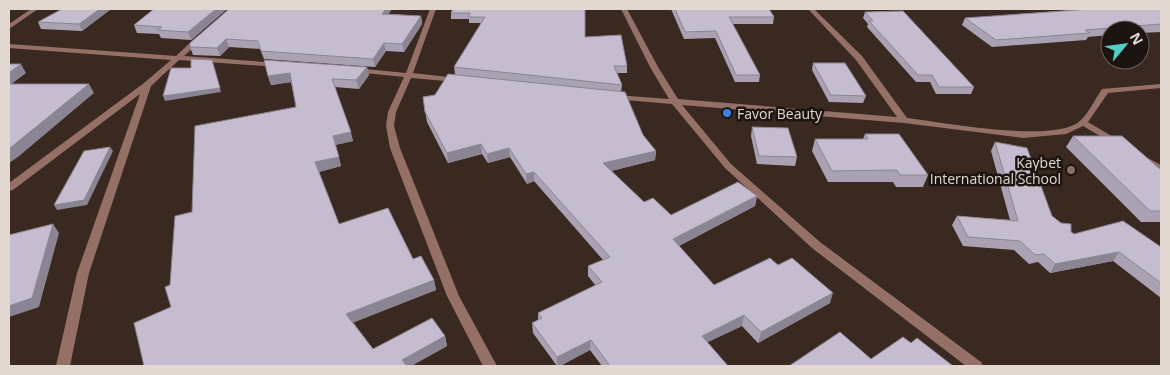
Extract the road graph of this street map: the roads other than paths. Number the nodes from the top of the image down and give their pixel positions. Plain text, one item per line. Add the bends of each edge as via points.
1 (35, 9) edge
2 (433, 9) edge
3 (624, 9) edge
4 (811, 9) edge
5 (9, 27) edge
6 (205, 34) edge
7 (9, 46) edge
8 (176, 59) junction
9 (283, 66) edge
10 (341, 69) edge
11 (409, 74) junction
12 (465, 80) edge
13 (147, 85) junction
14 (1160, 87) edge
15 (608, 96) edge
16 (676, 102) junction
17 (904, 120) junction
18 (1083, 123) junction
19 (1122, 146) edge
20 (1138, 155) edge
21 (1161, 169) edge
22 (9, 188) edge
23 (63, 366) edge
24 (490, 366) edge
25 (976, 366) edge

1 - 5 street
2 - 11 street
3 - 16 street
4 - 17 street via 858,58
6 - 8 street
7 - 8 street
8 - 9 street
8 - 13 street
10 - 11 street
11 - 12 street
11 - 24 street via 392,112 390,126 395,148 452,296
13 - 22 street
13 - 23 street via 83,273
14 - 18 street via 1105,91
15 - 16 street
16 - 17 street
16 - 25 street via 728,166 816,245
17 - 18 street via 1023,135 1066,131
18 - 19 street
20 - 21 street

